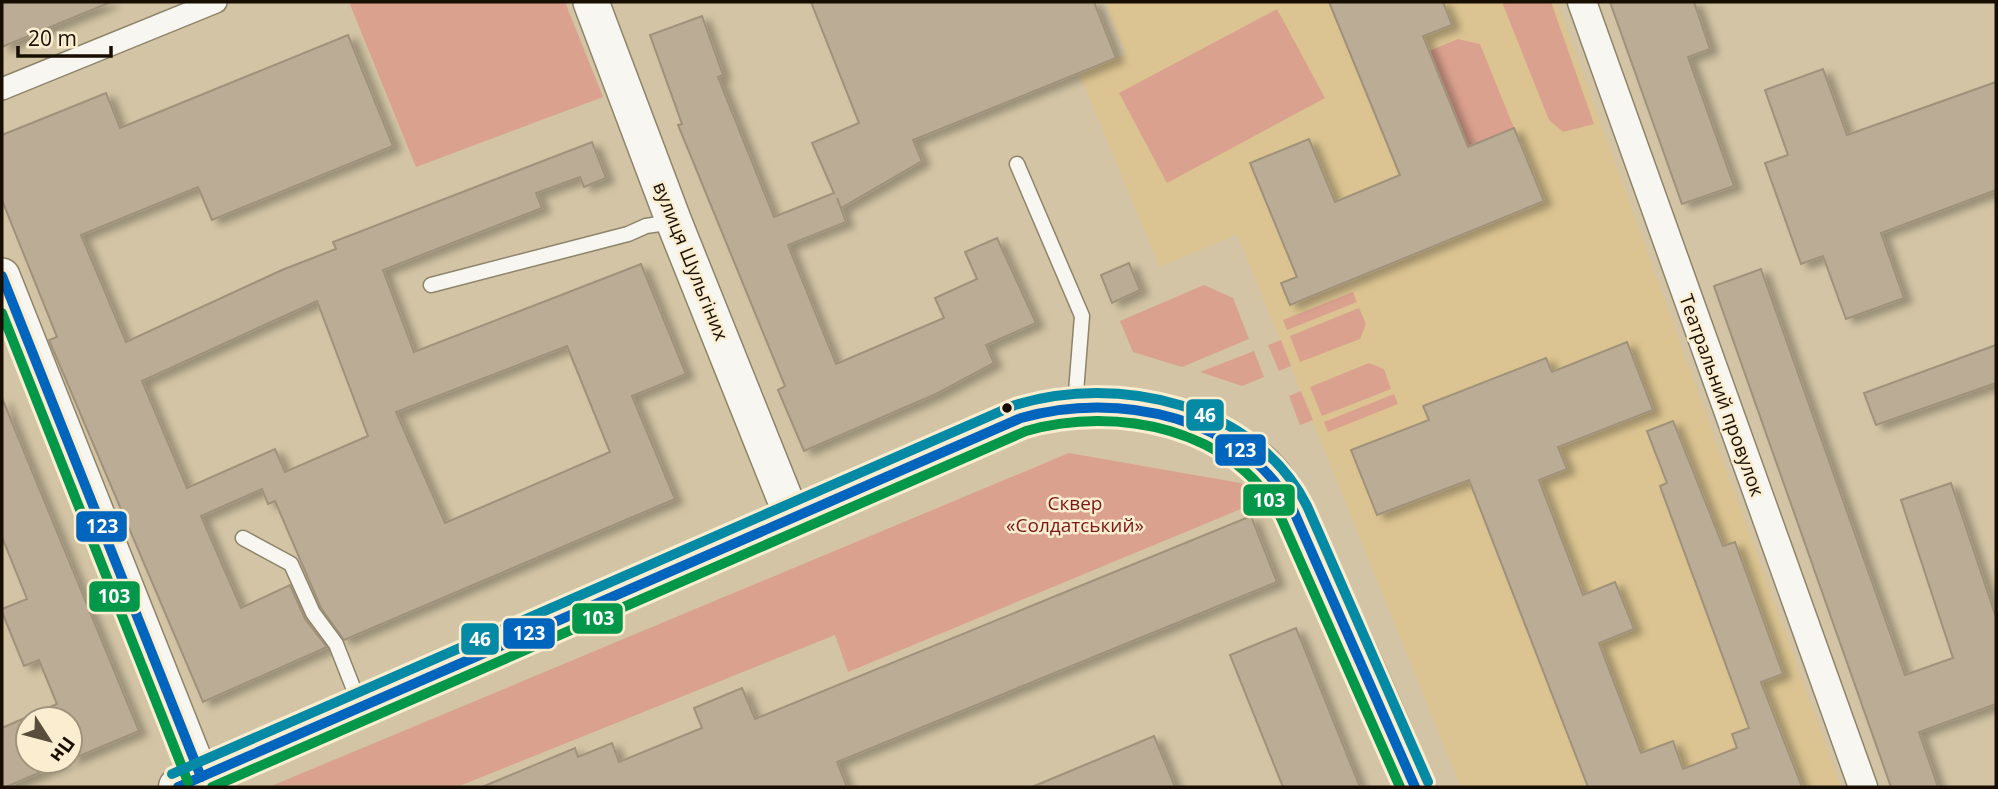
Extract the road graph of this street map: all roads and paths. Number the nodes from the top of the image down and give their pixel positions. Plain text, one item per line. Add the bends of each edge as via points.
1 (216, 2) edge
2 (591, 2) edge
3 (1581, 2) edge
4 (2, 89) edge
5 (1017, 164) dead end
6 (674, 222) junction
7 (2, 276) edge
8 (431, 285) dead end
9 (10, 320) edge
10 (1075, 406) junction
11 (793, 519) junction
12 (243, 538) dead end
13 (360, 705) junction
14 (195, 784) edge
15 (1415, 787) edge
16 (1863, 787) edge

1 - 4 street
2 - 6 street, вулиця Шульгіних
3 - 16 street, Театральний провулок
5 - 10 lane via 1082,316
6 - 8 lane
6 - 11 street, вулиця Шульгіних
7 - 9 street
9 - 14 street
10 - 11 main road via 1021,418
10 - 15 main road via 1132,410 1195,425 1267,469 1297,521 1375,686
11 - 13 main road
12 - 13 lane via 292,564 313,613 336,643
13 - 14 main road

